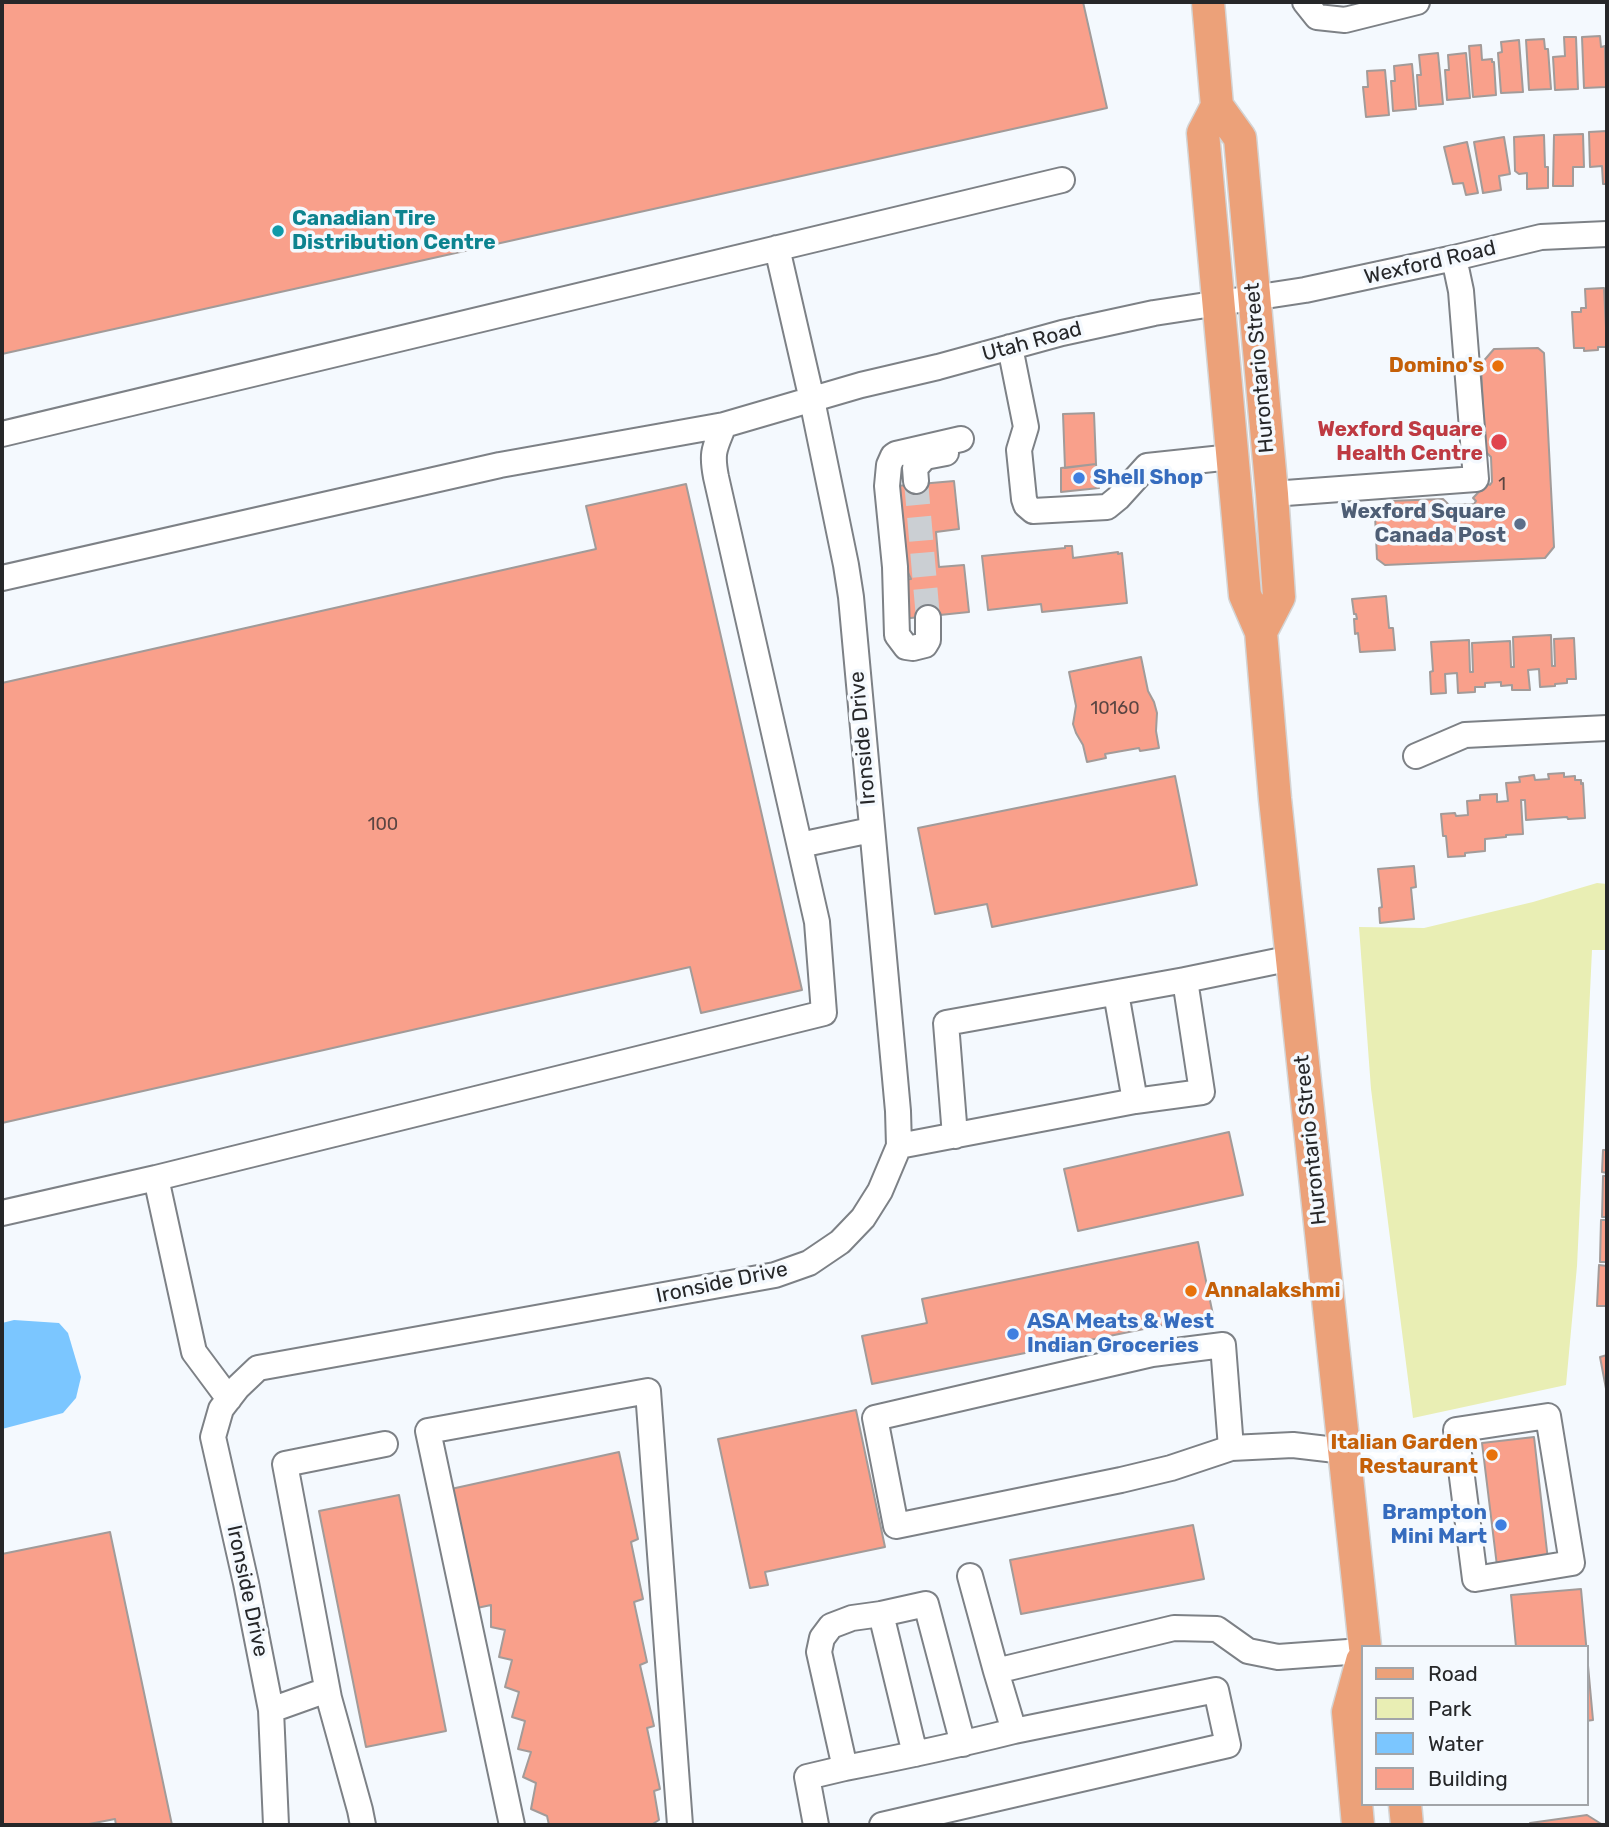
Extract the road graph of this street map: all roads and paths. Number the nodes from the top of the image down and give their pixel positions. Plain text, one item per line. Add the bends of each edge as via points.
1 (1208, 2) edge
2 (1305, 2) edge
3 (1417, 2) edge
4 (1217, 106) junction
5 (1062, 180) dead end
6 (1607, 234) edge
7 (777, 248) junction
8 (1454, 258) junction
9 (1254, 298) junction
10 (1218, 303) junction
11 (1010, 347) junction
12 (812, 400) junction
13 (724, 425) junction
14 (2, 434) edge
15 (1232, 457) junction
16 (916, 481) tunnel mouth
17 (1272, 494) junction
18 (2, 578) edge
19 (928, 618) tunnel mouth
20 (1261, 632) junction
21 (1607, 729) edge
22 (1416, 756) dead end
23 (871, 830) junction
24 (800, 845) junction
25 (1292, 958) junction
26 (1185, 981) junction
27 (1116, 993) junction
28 (1135, 1101) junction
29 (955, 1136) junction
30 (899, 1146) junction
31 (156, 1178) junction
32 (2, 1213) edge
33 (229, 1399) junction
34 (385, 1444) dead end
35 (1231, 1448) junction
36 (1459, 1449) junction
37 (1343, 1450) junction
38 (970, 1576) dead end
39 (881, 1614) junction
40 (1363, 1645) edge
41 (1360, 1649) edge
42 (1360, 1668) edge
43 (996, 1671) junction
44 (327, 1690) junction
45 (271, 1710) junction
46 (1014, 1731) junction
47 (963, 1744) junction
48 (915, 1754) junction
49 (845, 1768) junction
50 (1405, 1806) edge
51 (944, 1819) edge
52 (276, 1825) edge
53 (363, 1825) edge
54 (512, 1825) edge
55 (680, 1825) edge
56 (816, 1825) edge
57 (882, 1825) edge
58 (1358, 1825) edge
59 (1407, 1825) edge

1 - 4 main road, Hurontario Street
2 - 3 street via 1317,17 1345,20
4 - 9 main road, Hurontario Street via 1240,138
4 - 10 main road, Hurontario Street via 1203,133
5 - 7 street
6 - 8 street, Wexford Road via 1541,237
7 - 12 street, Ironside Drive
7 - 14 street
8 - 9 street, Wexford Road
8 - 17 street via 1461,291 1476,479
9 - 10 street, Utah Road
9 - 17 main road, Hurontario Street
10 - 11 street, Utah Road
10 - 15 main road, Hurontario Street
11 - 12 street, Utah Road
11 - 15 street via 1026,426 1019,450 1024,499 1033,511 1107,507 1147,466
12 - 13 street, Utah Road
12 - 23 street, Ironside Drive via 848,575
13 - 18 street, Utah Road via 500,464
13 - 24 street via 713,452 716,477
15 - 20 main road, Hurontario Street via 1245,595
16 - 19 street via 915,468 925,457 961,444 896,453 888,470 897,635 906,647 925,645 929,640
17 - 20 main road, Hurontario Street via 1279,597
20 - 25 main road, Hurontario Street
21 - 22 street via 1465,735
23 - 24 street
23 - 30 street, Ironside Drive
24 - 31 street via 817,922 824,1013
25 - 26 street
25 - 37 main road, Hurontario Street
26 - 27 street
26 - 28 street via 1202,1092
27 - 28 street
27 - 29 street via 946,1023
28 - 29 street
29 - 30 street
30 - 33 street, Ironside Drive via 863,1218 840,1242 809,1263 775,1275 258,1368
31 - 32 street
31 - 33 street via 194,1352
33 - 45 street, Ironside Drive via 220,1409 213,1437
34 - 44 street via 285,1464
35 - 35 street via 1223,1345 1152,1354 875,1418 896,1525 1121,1480
35 - 37 street via 1293,1445
36 - 36 street via 1456,1430 1548,1416 1572,1563 1475,1579
36 - 37 street via 1387,1456
37 - 40 main road, Hurontario Street
38 - 43 street
39 - 47 street via 926,1604
39 - 48 street
39 - 49 street via 831,1626 820,1645
41 - 43 street via 1278,1657 1248,1651 1217,1629 1174,1628
42 - 58 main road via 1348,1712
43 - 46 street
44 - 45 street
44 - 53 street
45 - 52 street, Ironside Drive
46 - 47 street
46 - 51 street via 1216,1690 1228,1745
47 - 48 street
48 - 49 street
49 - 56 street via 807,1777
50 - 59 main road
51 - 57 street
54 - 55 street via 428,1431 648,1391

